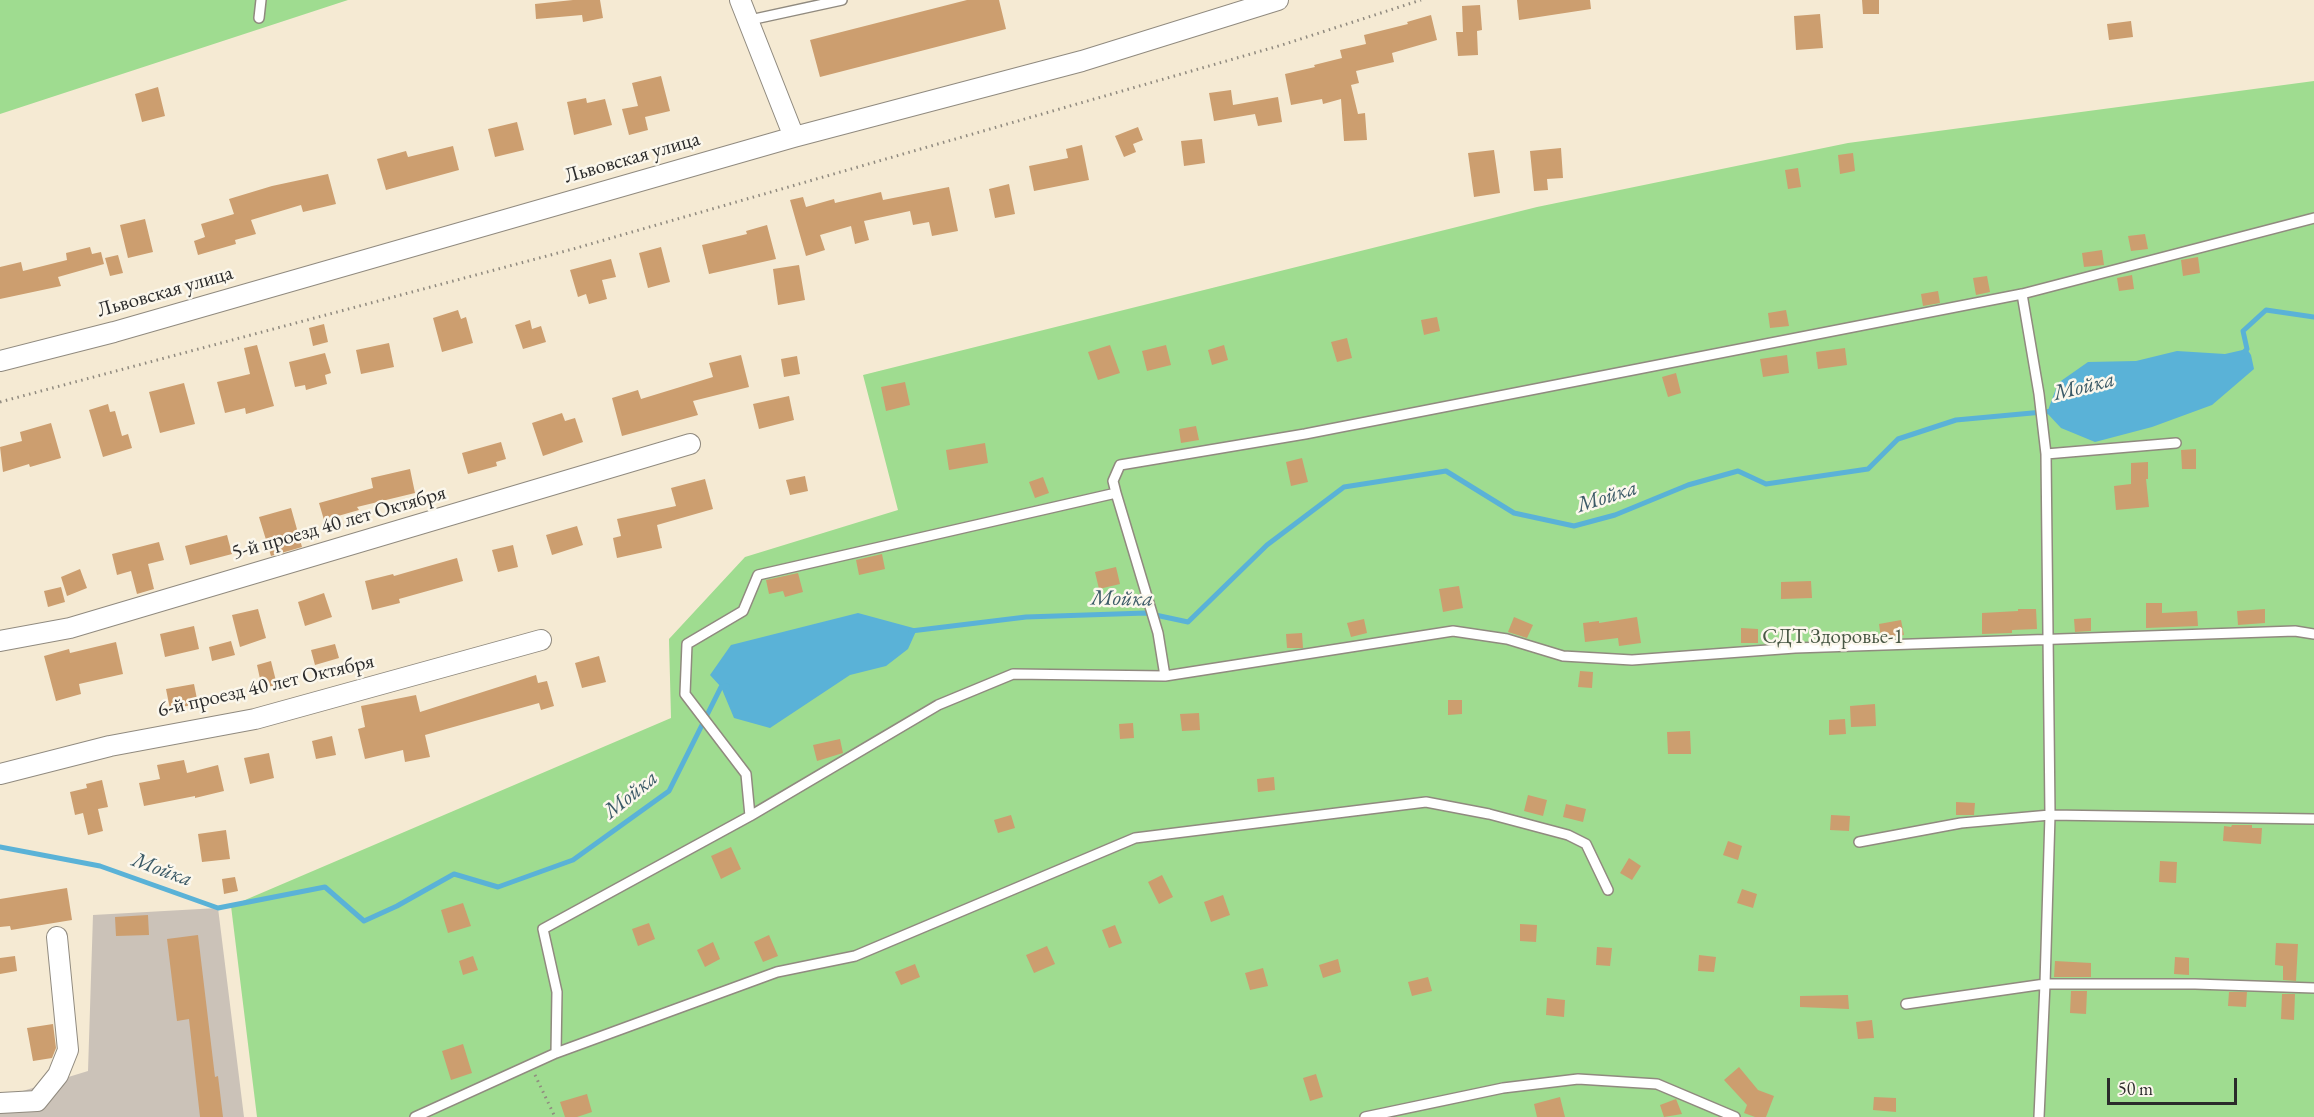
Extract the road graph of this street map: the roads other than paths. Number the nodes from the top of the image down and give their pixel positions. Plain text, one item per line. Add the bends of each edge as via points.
1 (261, 0) edge
2 (740, 0) edge
3 (842, 0) edge
4 (1278, 0) edge
5 (259, 18) dead end
6 (750, 20) junction
7 (794, 137) junction
8 (2314, 218) edge
9 (2022, 294) junction
10 (0, 361) edge
11 (2176, 443) dead end
12 (690, 444) dead end
13 (2046, 454) junction
14 (1116, 494) junction
15 (2314, 634) edge
16 (541, 640) dead end
17 (2047, 640) junction
18 (0, 641) edge
19 (1165, 676) junction
20 (0, 774) edge
21 (2050, 815) junction
22 (750, 816) junction
23 (2314, 819) edge
24 (1859, 842) dead end
25 (1608, 890) dead end
26 (57, 938) dead end
27 (2045, 984) junction
28 (2314, 988) edge
29 (1906, 1004) dead end
30 (556, 1053) junction
31 (0, 1102) edge
32 (415, 1117) edge
33 (1365, 1117) edge
34 (1735, 1117) edge
35 (2039, 1117) edge

1 - 5 lane
2 - 6 street
3 - 6 lane
4 - 7 street, Львовская улица via 1082,61
6 - 7 street
7 - 10 street, Львовская улица via 114,332
8 - 9 lane
9 - 13 lane
9 - 14 lane via 1305,434 1120,465 1113,481
11 - 13 lane
12 - 18 street, 5-й проезд 40 лет Октября via 70,628
13 - 17 lane
14 - 19 lane via 1158,633
14 - 22 lane via 758,575 743,611 687,644 686,694 746,774
15 - 17 lane via 2295,631
16 - 20 street, 6-й проезд 40 лет Октября via 255,718 110,746
17 - 19 lane via 1795,648 1632,660 1563,657 1507,639 1453,631
17 - 21 lane
19 - 22 lane via 1013,674 938,705
21 - 23 lane
21 - 24 lane via 1961,823
21 - 27 lane
22 - 30 lane via 543,929 557,992
25 - 30 lane via 1586,844 1568,835 1426,802 1135,838 855,956 777,972
26 - 31 street via 68,1050 58,1075 37,1101
27 - 28 lane
27 - 29 lane
27 - 35 lane
30 - 32 lane
33 - 34 lane via 1503,1089 1578,1079 1657,1084

